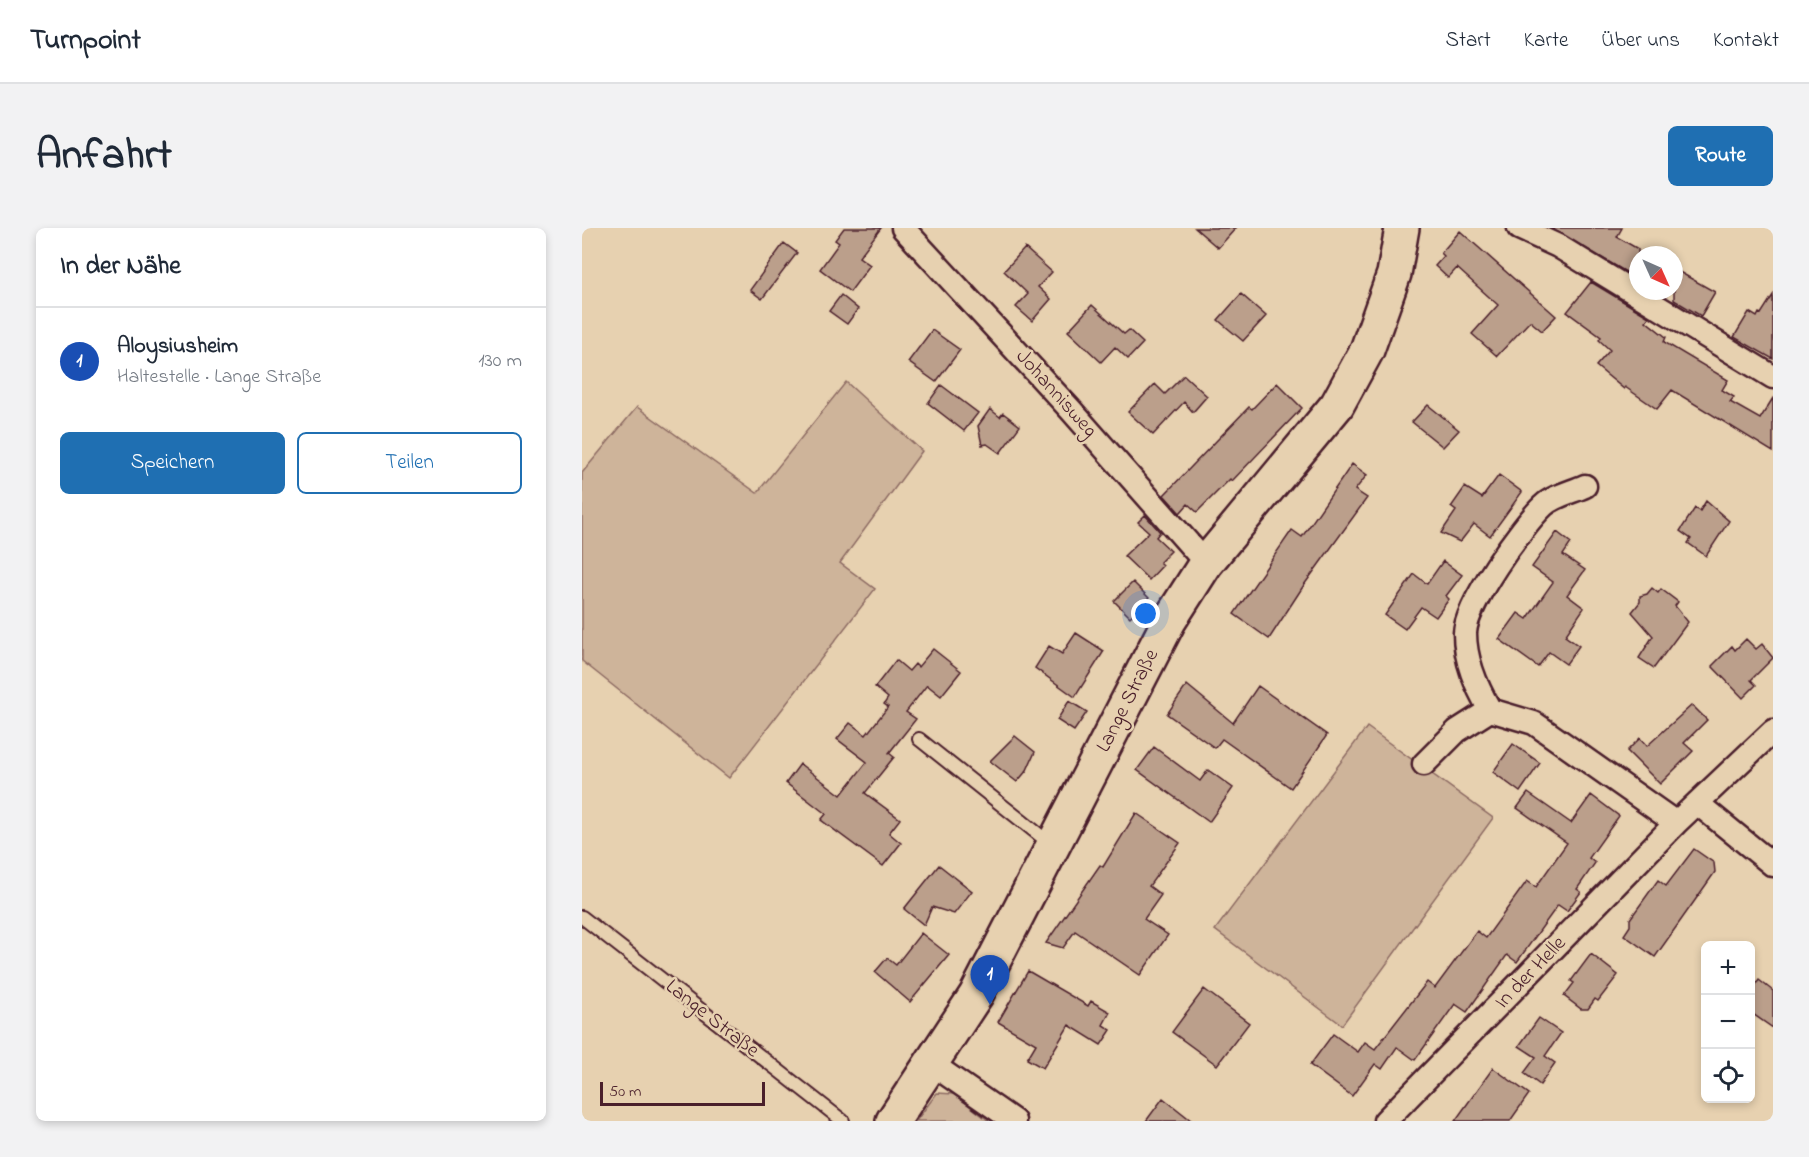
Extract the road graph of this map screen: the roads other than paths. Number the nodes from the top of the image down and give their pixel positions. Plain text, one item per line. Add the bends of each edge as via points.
1 (903, 228) edge
2 (1402, 228) edge
3 (1519, 228) edge
4 (1773, 377) edge
5 (1585, 486) dead end
6 (1206, 563) junction
7 (1490, 710) junction
8 (1773, 731) edge
9 (919, 740) dead end
10 (1424, 764) dead end
11 (1697, 803) junction
12 (1676, 823) junction
13 (1053, 846) junction
14 (1773, 866) edge
15 (582, 917) edge
16 (932, 1064) junction
17 (843, 1121) edge
18 (893, 1121) edge
19 (1014, 1121) edge
20 (1385, 1121) edge

1 - 6 street, Johannisweg
2 - 6 main road, Lange Straße via 1394,274 1367,350 1337,405
3 - 4 street via 1558,246
5 - 7 street via 1545,504 1485,584 1468,617 1466,646 1472,675
6 - 13 main road, Lange Straße via 1169,621
7 - 10 street via 1457,730
7 - 12 street via 1534,723
8 - 11 street, In der Helle
9 - 13 lane
11 - 12 street, In der Helle
11 - 14 street
12 - 20 street, In der Helle
13 - 16 main road, Lange Straße via 976,995
15 - 17 lane, Lange Straße
16 - 18 main road, Lange Straße
16 - 19 street

